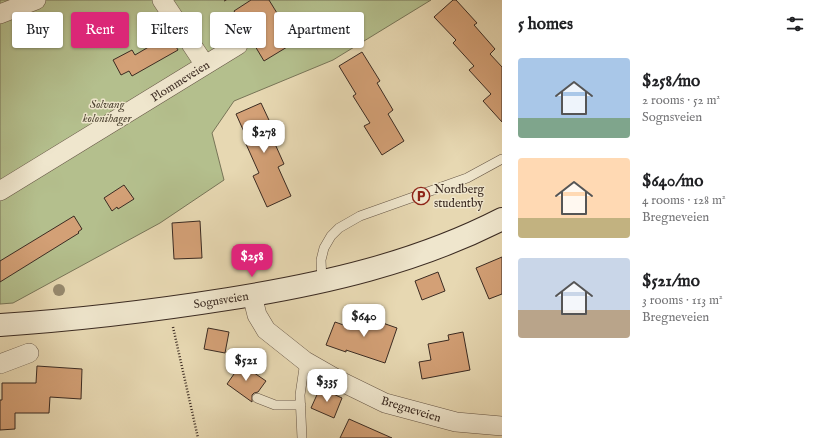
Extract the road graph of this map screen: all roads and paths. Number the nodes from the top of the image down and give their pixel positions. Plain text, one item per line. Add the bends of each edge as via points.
1 (36, 0) edge
2 (162, 0) edge
3 (0, 14) edge
4 (233, 48) edge
5 (205, 65) junction
6 (502, 159) edge
7 (0, 191) edge
8 (502, 219) edge
9 (322, 282) junction
10 (252, 295) junction
11 (0, 325) edge
12 (172, 325) dead end
13 (29, 353) dead end
14 (305, 361) junction
15 (0, 364) edge
16 (257, 398) dead end
17 (301, 405) junction
18 (502, 426) edge
19 (198, 438) edge
20 (302, 438) edge

1 - 3 street
2 - 5 street
4 - 5 street, Plommeveien
5 - 7 street, Plommeveien
6 - 9 lane via 467,178 360,216 339,228 324,248 321,260
8 - 9 main road, Sognsveien via 424,253
9 - 10 main road, Sognsveien
10 - 11 main road, Sognsveien via 180,307
10 - 14 street, Bregneveien via 257,315 266,330
12 - 19 path
13 - 15 street
14 - 17 lane
14 - 18 street, Bregneveien via 385,403 456,422
16 - 17 lane via 275,405
17 - 20 lane

